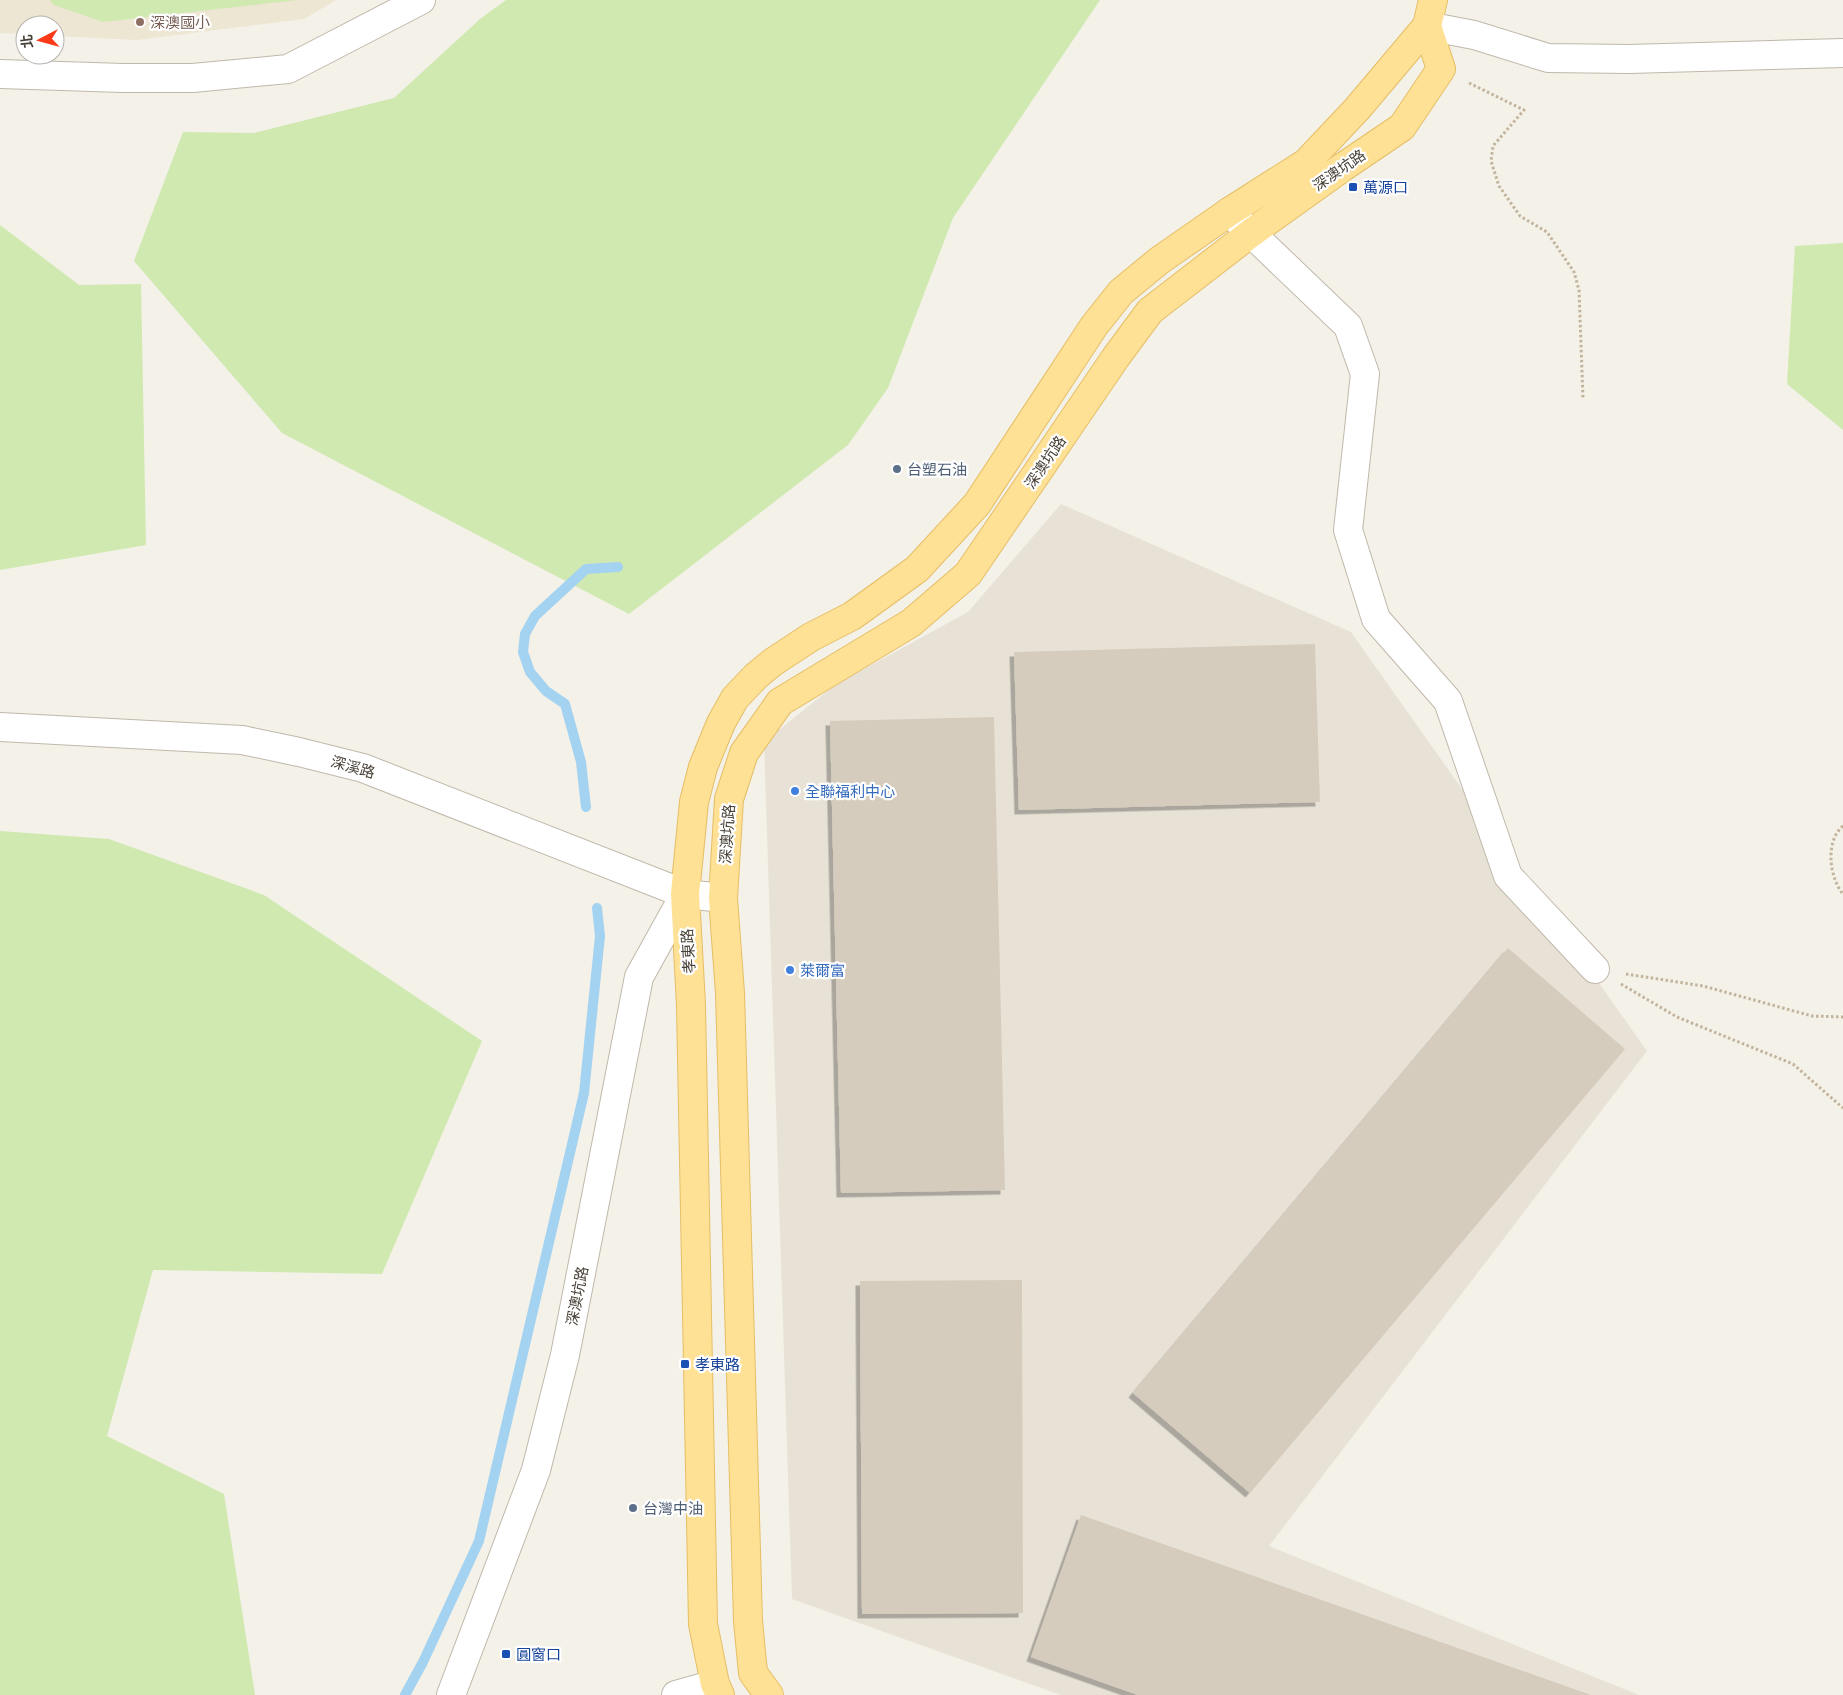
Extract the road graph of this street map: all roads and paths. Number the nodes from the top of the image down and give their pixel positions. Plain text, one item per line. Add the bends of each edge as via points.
1 (421, 0) edge
2 (1433, 0) edge
3 (1427, 26) junction
4 (1843, 53) edge
5 (1441, 69) junction
6 (0, 74) edge
7 (1230, 212) junction
8 (1251, 233) junction
9 (1583, 399) dead end
10 (0, 728) edge
11 (1843, 826) edge
12 (685, 894) junction
13 (1843, 894) edge
14 (723, 898) junction
15 (1595, 969) junction
16 (1843, 1017) edge
17 (1843, 1108) edge
18 (717, 1690) edge
19 (451, 1695) edge
20 (676, 1695) edge
21 (769, 1695) edge

1 - 6 street via 288,69 192,78
2 - 3 main road, 深澳坑路
3 - 4 street via 1474,35 1548,58
3 - 5 main road
3 - 7 main road, 深澳坑路 via 1306,163
5 - 8 main road, 深澳坑路 via 1402,127
5 - 9 path via 1524,110 1493,146 1491,161 1499,186 1520,216 1547,232 1574,272 1578,290
7 - 8 street
7 - 12 main road, 深澳坑路 via 1160,260 1121,292 1094,326 977,504 917,569 852,616 773,662 735,698 703,766 694,802
8 - 14 main road, 深澳坑路 via 1150,311 968,574 911,624 780,702 744,753 729,799
8 - 15 street via 1348,326 1365,374 1348,530 1376,619 1448,701 1508,876
10 - 12 street, 深溪路 via 242,740 299,752 363,768
11 - 13 path via 1836,832 1832,852 1832,870
12 - 14 street
12 - 18 main road, 孝東路 via 691,1015 703,1624
12 - 19 street, 深澳坑路 via 639,977 565,1355 536,1470
14 - 21 main road via 730,1003 748,1622 754,1673
15 - 16 path via 1703,986 1812,1016
15 - 17 path via 1677,1017 1793,1064
18 - 20 street

